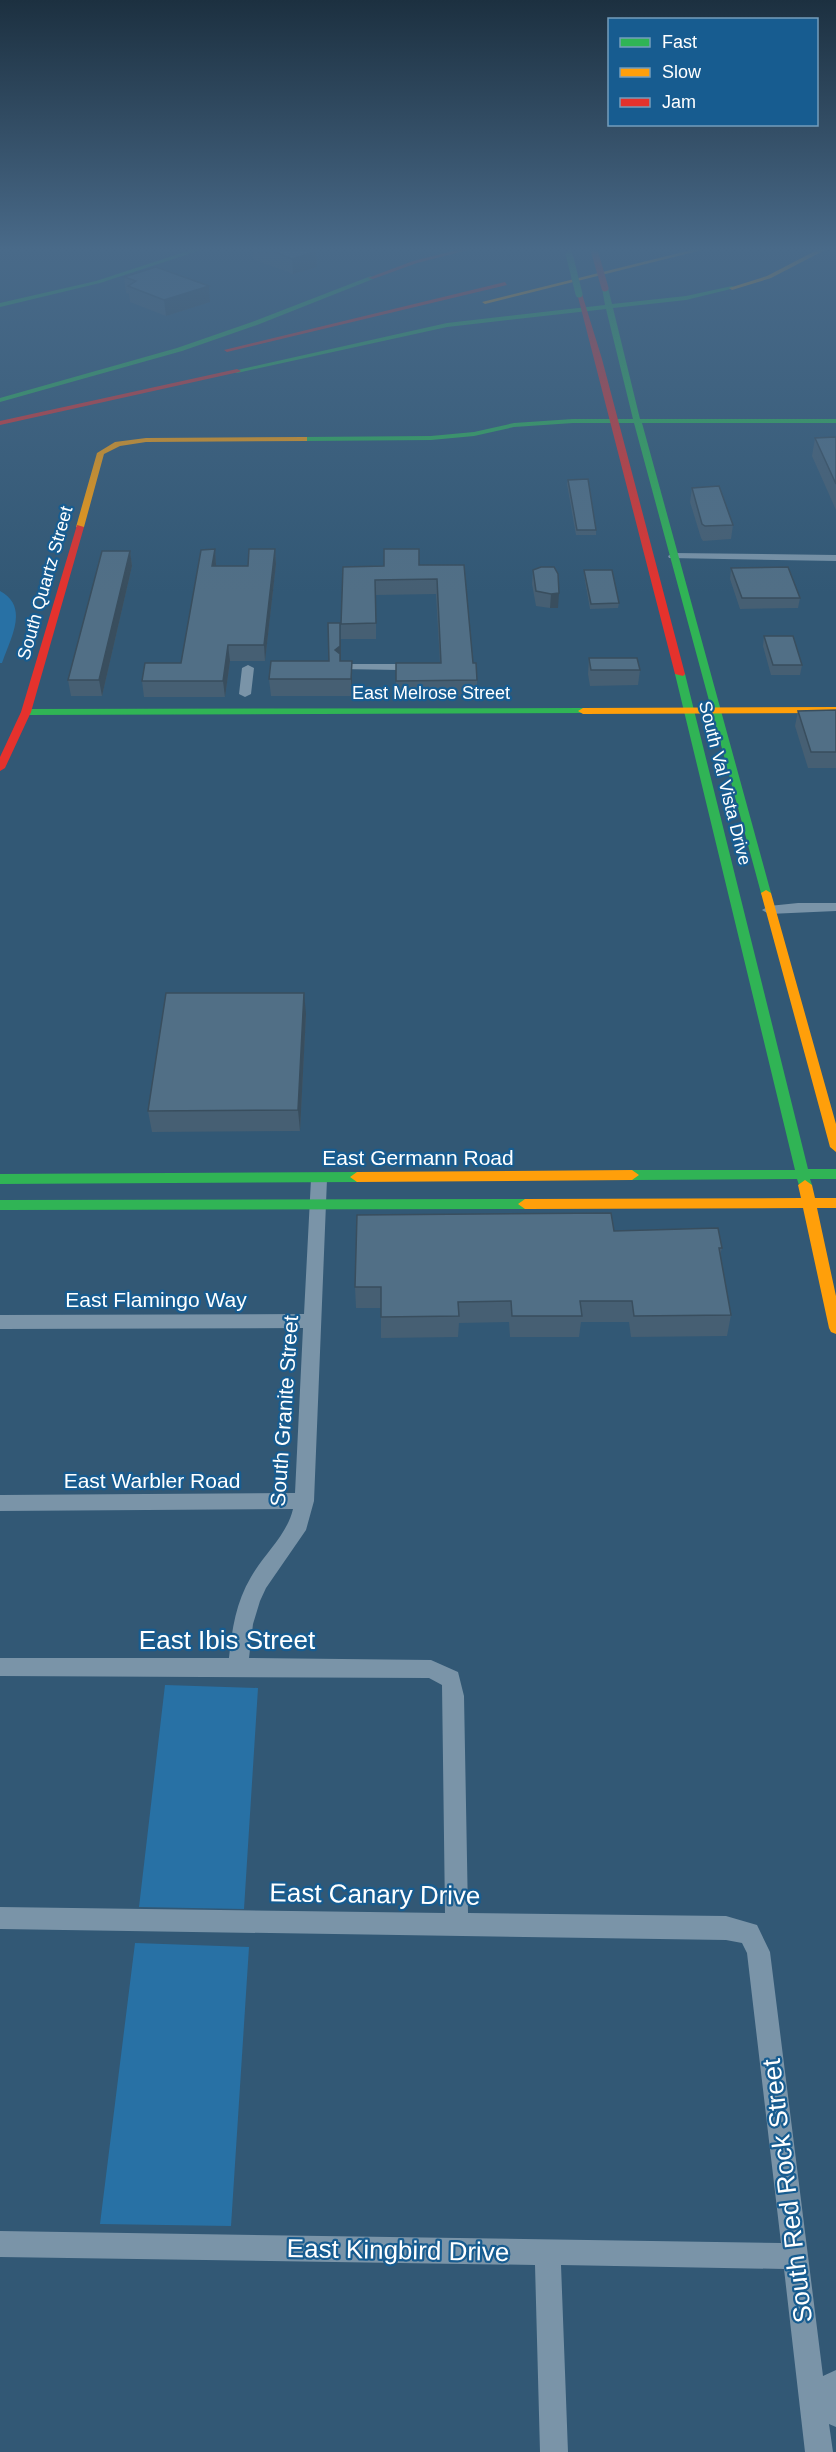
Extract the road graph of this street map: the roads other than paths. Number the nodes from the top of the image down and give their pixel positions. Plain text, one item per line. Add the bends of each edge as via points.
1 (132, 364) edge
2 (166, 364) edge
3 (223, 364) edge
4 (267, 364) edge
5 (598, 364) edge
6 (623, 364) edge
7 (0, 402) edge
8 (0, 418) edge
9 (836, 421) edge
10 (0, 423) edge
11 (615, 424) junction
12 (638, 424) junction
13 (836, 427) edge
14 (649, 556) junction
15 (674, 556) junction
16 (836, 558) edge
17 (344, 667) edge
18 (399, 667) edge
19 (248, 668) dead end
20 (245, 694) dead end
21 (688, 710) junction
22 (715, 710) junction
23 (836, 710) edge
24 (26, 712) junction
25 (0, 768) edge
26 (836, 907) edge
27 (754, 910) junction
28 (836, 1147) edge
29 (836, 1174) edge
30 (803, 1175) junction
31 (0, 1179) edge
32 (319, 1179) junction
33 (809, 1203) junction
34 (836, 1203) edge
35 (0, 1205) edge
36 (318, 1206) junction
37 (313, 1321) junction
38 (0, 1322) edge
39 (836, 1328) edge
40 (304, 1502) junction
41 (0, 1503) edge
42 (238, 1666) junction
43 (0, 1667) edge
44 (0, 1918) edge
45 (458, 1924) junction
46 (749, 1933) joint
47 (0, 2244) edge
48 (548, 2252) junction
49 (795, 2256) junction
50 (824, 2390) edge
51 (836, 2413) edge
52 (555, 2452) edge
53 (819, 2452) edge

1 - 7 main road
2 - 7 main road
3 - 8 main road
4 - 10 main road
5 - 11 main road, South Val Vista Drive
6 - 12 main road, South Val Vista Drive
9 - 12 main road
11 - 12 main road
11 - 14 main road, South Val Vista Drive
11 - 24 main road, South Quartz Street via 534,423 431,438 146,440 113,445 101,453
12 - 13 main road
12 - 15 main road, South Val Vista Drive
14 - 15 main road
14 - 21 main road, South Val Vista Drive
15 - 16 street
15 - 22 main road, South Val Vista Drive
17 - 18 street
19 - 20 street
21 - 22 main road, East Melrose Street
21 - 24 main road, East Melrose Street
21 - 27 main road, South Val Vista Drive
22 - 23 main road, East Melrose Street
22 - 27 main road, South Val Vista Drive
24 - 25 main road, South Quartz Street
26 - 27 street
27 - 28 main road, South Val Vista Drive
27 - 30 main road, South Val Vista Drive
29 - 30 main road, East Germann Road
30 - 32 main road, East Germann Road
30 - 33 main road, South Val Vista Drive
31 - 32 main road, East Germann Road
32 - 36 street, South Granite Street
33 - 34 main road
33 - 36 main road
33 - 39 main road, South Val Vista Drive
35 - 36 main road
36 - 37 street, South Granite Street
37 - 38 street, East Flamingo Way
37 - 40 street, South Granite Street
40 - 41 street, East Warbler Road
40 - 42 street, South Granite Street via 299,1524 250,1601
42 - 43 street, East Ibis Street
42 - 45 street, East Ibis Street via 431,1669 451,1679
44 - 45 street, East Canary Drive
45 - 46 street, East Canary Drive via 726,1928
46 - 49 street, South Red Rock Street via 758,1952
47 - 48 street, East Kingbird Drive
48 - 49 street, East Kingbird Drive
48 - 52 street
49 - 50 street, South Red Rock Street
50 - 51 street
50 - 53 street, South Red Rock Street

